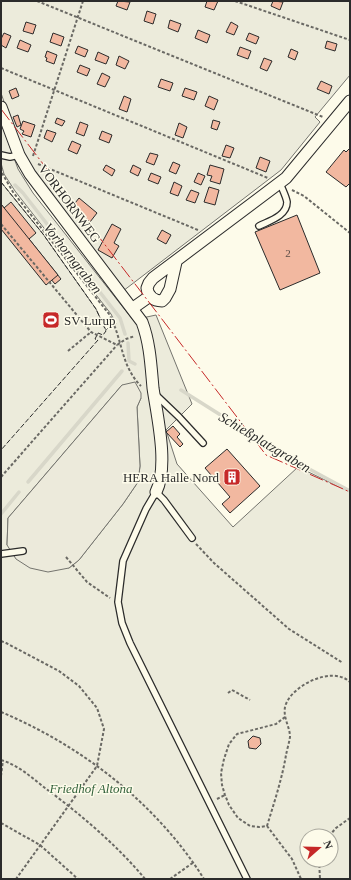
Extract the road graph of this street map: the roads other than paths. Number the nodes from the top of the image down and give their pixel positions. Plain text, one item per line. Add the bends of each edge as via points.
1 (350, 101) edge
2 (1, 107) edge
3 (1, 155) edge
4 (19, 155) junction
5 (280, 183) junction
6 (259, 226) dead end
7 (176, 262) junction
8 (150, 296) junction
9 (133, 308) junction
10 (154, 393) junction
11 (203, 443) dead end
12 (156, 492) junction
13 (192, 538) road end
14 (23, 551) dead end
15 (1, 554) edge
16 (246, 879) edge

1 - 5 street via 301,162
2 - 4 street, VORHORNWEG
3 - 4 lane
4 - 9 street, VORHORNWEG via 30,174
5 - 6 lane via 287,204 282,214
5 - 7 street
7 - 8 street via 149,283 147,288
7 - 8 street via 170,289 165,298 157,301
8 - 9 street
9 - 10 street, VORHORNWEG via 146,334
10 - 11 lane
10 - 12 street, VORHORNWEG via 162,462
12 - 13 lane
12 - 16 lane via 123,561 118,602 122,623
14 - 15 lane

